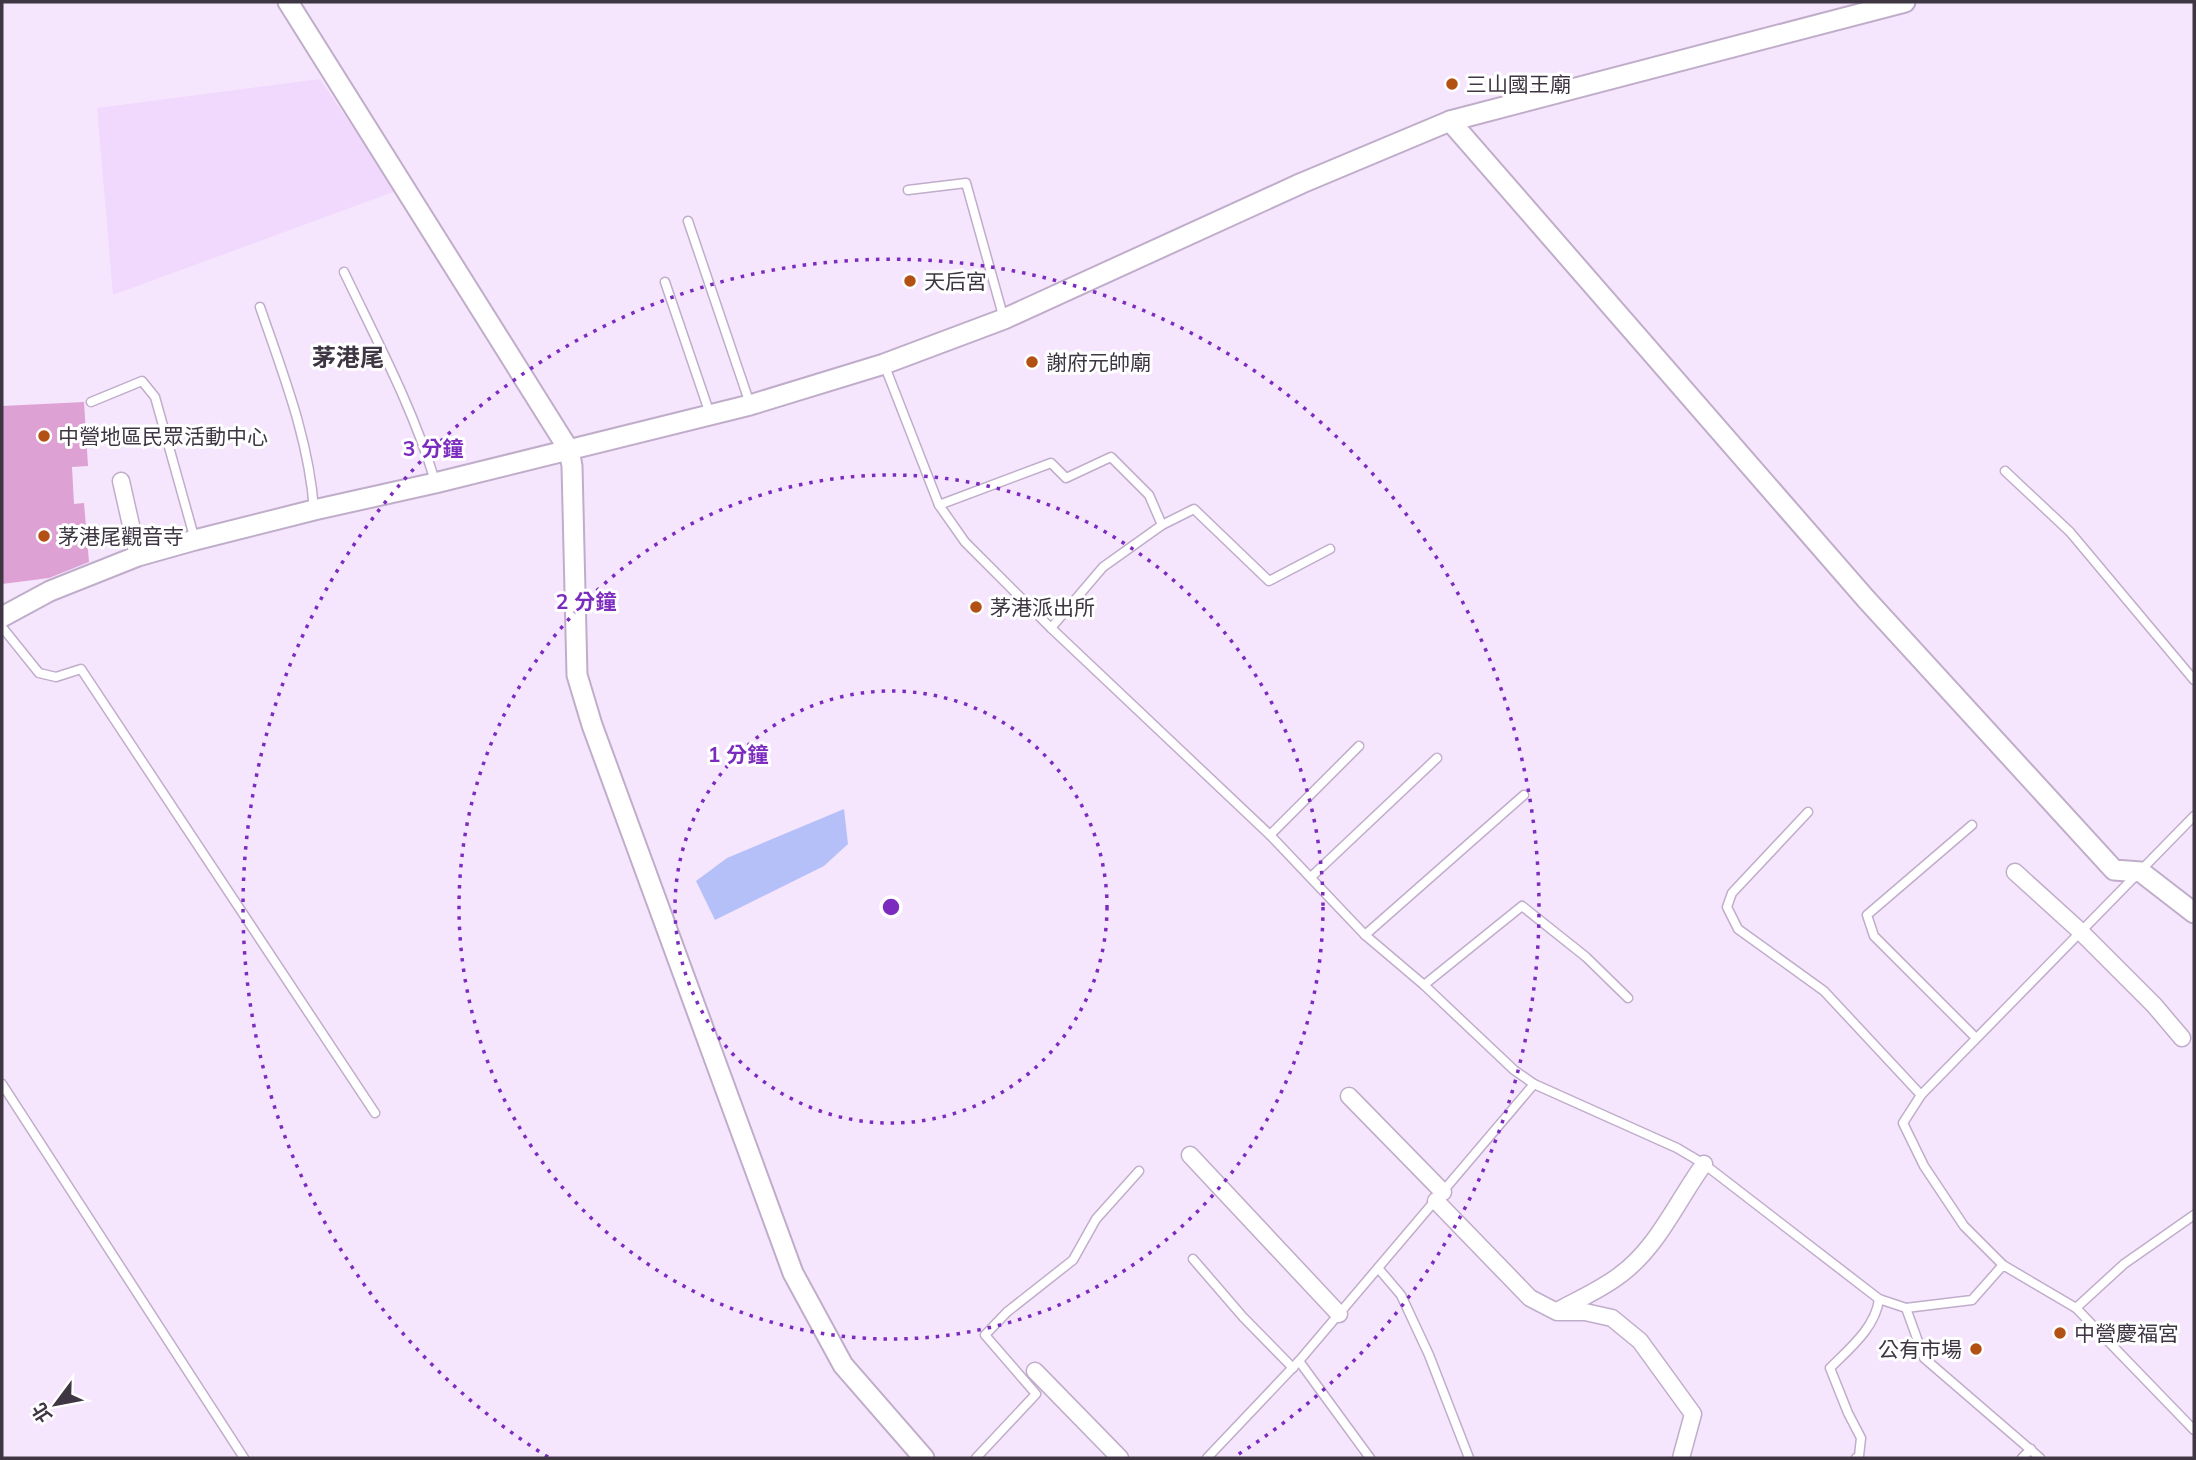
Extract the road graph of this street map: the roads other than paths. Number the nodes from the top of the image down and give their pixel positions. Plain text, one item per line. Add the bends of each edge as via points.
1 (288, 2) edge
2 (1905, 2) edge
3 (1450, 121) junction
4 (908, 190) dead end
5 (688, 221) dead end
6 (344, 272) dead end
7 (665, 282) dead end
8 (260, 307) dead end
9 (1004, 319) junction
10 (884, 364) junction
11 (91, 402) dead end
12 (750, 405) junction
13 (710, 414) junction
14 (569, 450) junction
15 (2005, 471) dead end
16 (121, 481) dead end
17 (435, 483) junction
18 (939, 505) junction
19 (314, 510) junction
20 (1162, 525) junction
21 (195, 540) junction
22 (1330, 549) dead end
23 (138, 556) junction
24 (2, 617) edge
25 (2, 627) edge
26 (1051, 628) junction
27 (2194, 680) edge
28 (1359, 746) dead end
29 (1437, 758) dead end
30 (1524, 795) dead end
31 (1808, 812) dead end
32 (2194, 816) edge
33 (1972, 825) dead end
34 (1270, 835) junction
35 (2015, 872) dead end
36 (2141, 872) junction
37 (1311, 877) junction
38 (2194, 913) edge
39 (2080, 931) junction
40 (1365, 935) junction
41 (1424, 985) junction
42 (1628, 998) dead end
43 (1976, 1038) junction
44 (2182, 1038) dead end
45 (2, 1084) edge
46 (1534, 1084) junction
47 (1921, 1095) junction
48 (1349, 1096) dead end
49 (375, 1113) dead end
50 (1190, 1154) dead end
51 (1704, 1164) junction
52 (1139, 1171) dead end
53 (1439, 1196) junction
54 (2194, 1215) edge
55 (1193, 1259) dead end
56 (2003, 1265) junction
57 (1378, 1268) junction
58 (1879, 1299) junction
59 (1906, 1308) junction
60 (2076, 1308) junction
61 (1557, 1312) junction
62 (1339, 1314) junction
63 (1296, 1365) junction
64 (1035, 1371) dead end
65 (2194, 1430) edge
66 (2031, 1449) junction
67 (244, 1458) edge
68 (924, 1458) edge
69 (976, 1458) edge
70 (1121, 1458) edge
71 (1208, 1458) edge
72 (1370, 1458) edge
73 (1469, 1458) edge
74 (1681, 1458) edge
75 (1856, 1458) edge
76 (2022, 1458) edge
77 (2040, 1458) edge

1 - 14 street
2 - 3 street
3 - 9 street
3 - 36 street via 1866,599 2114,870
4 - 9 lane via 966,183
5 - 12 lane
6 - 17 lane via 423,441
7 - 13 lane
8 - 19 lane via 299,419
9 - 10 street
10 - 12 street
10 - 18 lane
11 - 21 lane via 142,381 155,397
12 - 13 street
13 - 14 street
14 - 17 street
14 - 68 street via 577,676 592,725 793,1273 842,1365
15 - 27 lane via 2070,532
16 - 23 street
17 - 19 street
18 - 20 lane via 1051,463 1066,478 1111,457 1149,495
18 - 26 lane via 965,542
19 - 21 street
20 - 22 lane via 1194,509 1269,581
20 - 26 lane via 1103,567
21 - 23 street
23 - 24 street via 50,591
25 - 49 lane via 39,673 56,677 81,669
26 - 34 lane
28 - 34 lane
29 - 37 lane
30 - 40 lane
31 - 47 lane via 1732,893 1727,907 1738,929 1824,991
32 - 36 lane
33 - 43 lane via 1867,915 1874,936
34 - 37 lane
35 - 39 street
36 - 38 street
36 - 39 lane
37 - 40 lane
39 - 43 lane
39 - 44 street
40 - 41 lane
41 - 42 lane via 1522,906
41 - 46 lane
43 - 47 lane
45 - 67 lane
46 - 51 lane
46 - 53 lane
47 - 56 lane via 1903,1123 1924,1166 1964,1226
48 - 53 street
50 - 62 street
51 - 58 lane
51 - 61 street via 1660,1234 1621,1275
52 - 69 lane via 1096,1219 1073,1260 985,1335 1036,1394
53 - 57 lane
53 - 61 street via 1531,1298
54 - 60 lane via 2124,1264
55 - 63 lane via 1243,1317
56 - 59 lane via 1972,1300
56 - 60 lane
57 - 62 lane
57 - 73 lane via 1401,1295
58 - 59 lane
58 - 75 lane via 1878,1313 1830,1368 1861,1438
59 - 66 lane via 1924,1359
60 - 65 lane
61 - 74 street via 1612,1318 1640,1341 1693,1414
62 - 63 lane
63 - 71 lane
63 - 72 lane
64 - 70 street
66 - 76 lane
66 - 77 lane

